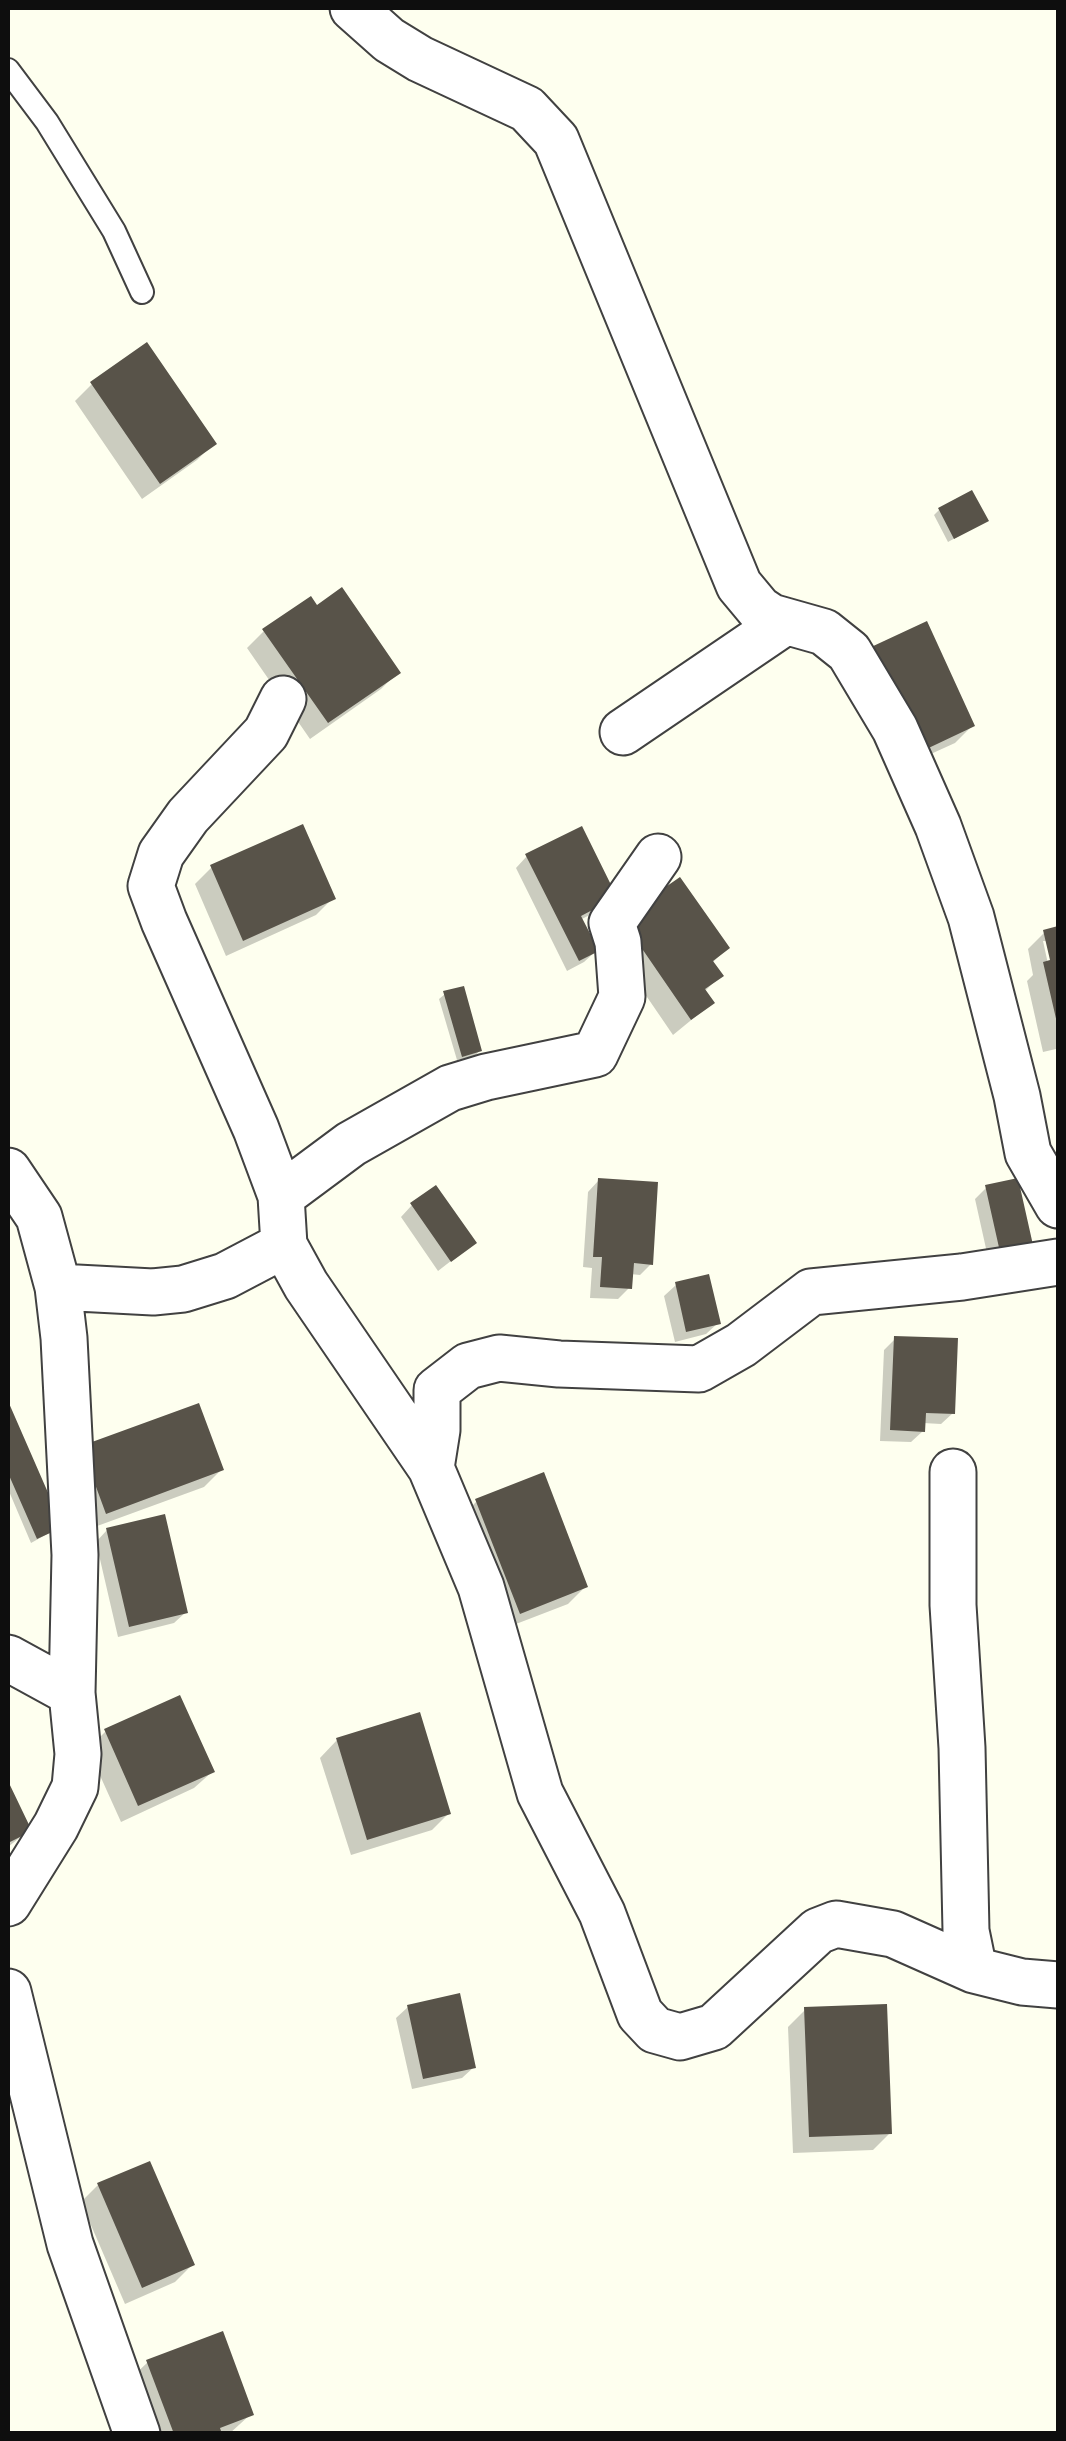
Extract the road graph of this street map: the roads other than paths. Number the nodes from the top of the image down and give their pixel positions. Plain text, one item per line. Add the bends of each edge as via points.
1 (353, 8) edge
2 (8, 70) edge
3 (142, 292) dead end
4 (785, 622) junction
5 (283, 699) dead end
6 (623, 732) dead end
7 (658, 858) dead end
8 (8, 1170) edge
9 (281, 1196) junction
10 (1058, 1205) edge
11 (284, 1245) junction
12 (1058, 1262) edge
13 (58, 1288) junction
14 (432, 1468) junction
15 (953, 1472) dead end
16 (8, 1658) edge
17 (72, 1692) junction
18 (8, 1903) edge
19 (974, 1970) junction
20 (1058, 1985) edge
21 (8, 1992) edge
22 (137, 2434) edge

1 - 4 street via 420,59 527,108 556,140 739,585 758,609
2 - 3 lane via 114,231
4 - 6 street
4 - 10 street via 824,632 849,652 895,729 970,917 1028,1153
5 - 9 street via 266,733 161,854 151,886
7 - 9 street via 612,923 622,997 595,1054 450,1088 351,1144
8 - 13 street via 38,1217
9 - 11 street
11 - 13 street via 184,1289
11 - 14 street
12 - 14 street via 812,1292 700,1368 499,1358 468,1366 437,1390
13 - 17 street via 74,1556
14 - 19 street via 481,1587 540,1793 602,1913 640,2014 655,2030 680,2038 714,2027 818,1931 836,1924 893,1934
15 - 19 street via 966,1932
16 - 17 street
17 - 18 street via 74,1787
19 - 20 street
21 - 22 street via 70,2244

